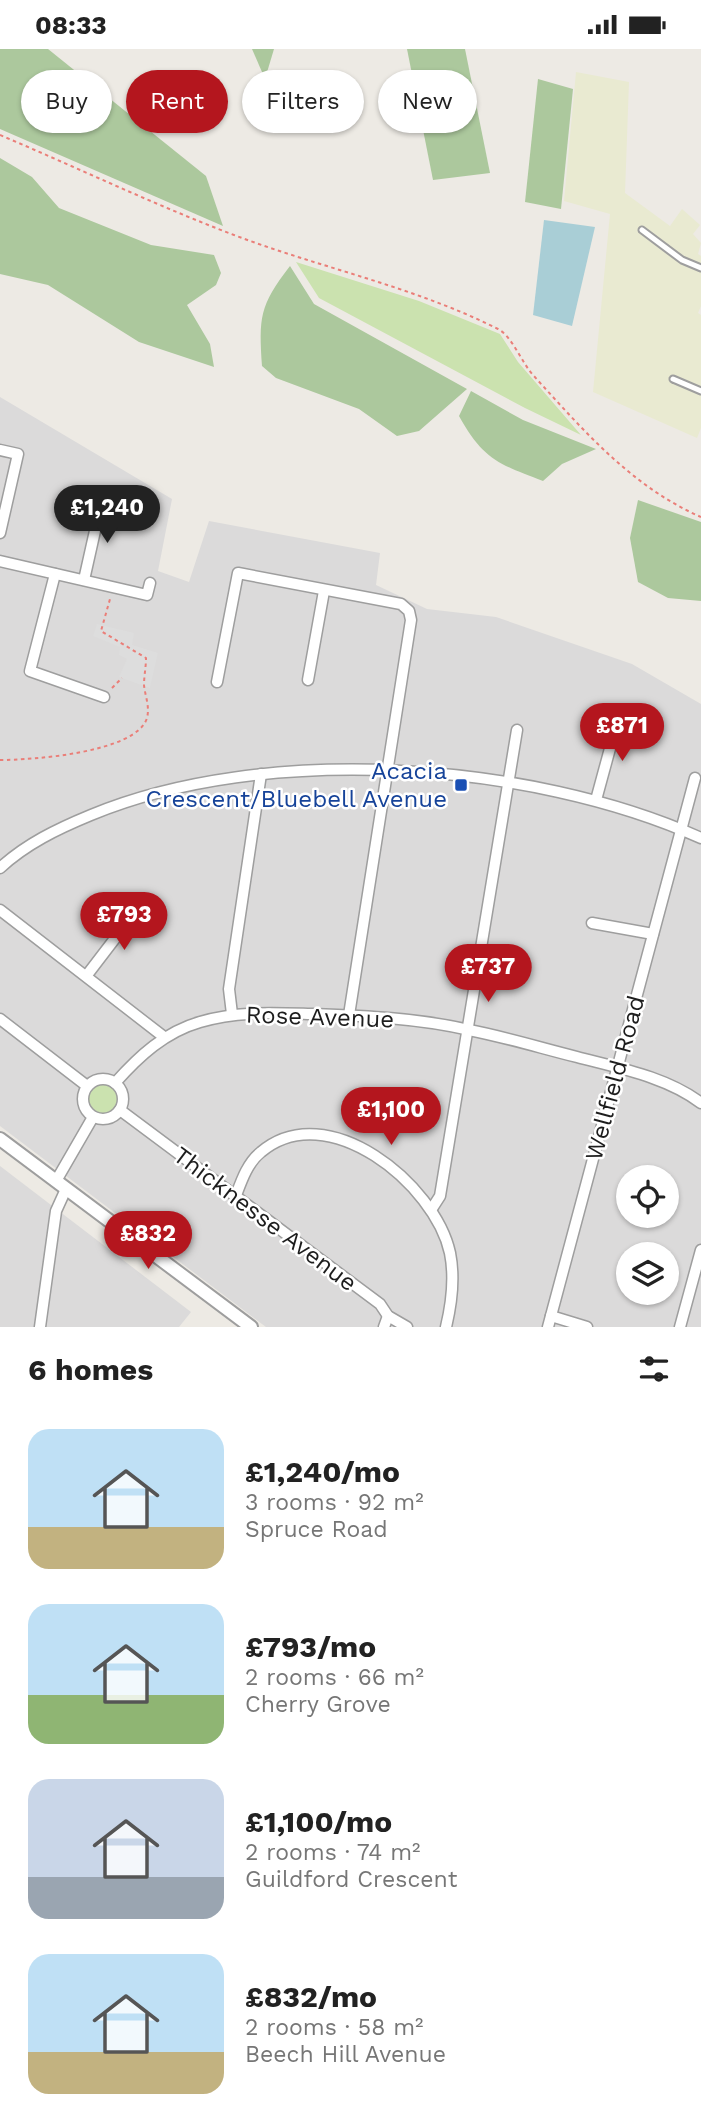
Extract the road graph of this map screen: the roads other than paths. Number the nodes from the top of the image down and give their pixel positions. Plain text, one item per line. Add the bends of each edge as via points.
1 (642, 230) dead end
2 (701, 268) edge
3 (673, 379) dead end
4 (701, 391) edge
5 (0, 450) edge
6 (101, 504) dead end
7 (0, 533) edge
8 (0, 561) edge
9 (55, 574) junction
10 (84, 580) junction
11 (150, 583) dead end
12 (324, 591) junction
13 (308, 680) dead end
14 (217, 682) dead end
15 (104, 697) road end
16 (618, 719) dead end
17 (517, 730) dead end
18 (387, 771) junction
19 (261, 774) junction
20 (695, 778) dead end
21 (508, 783) junction
22 (596, 800) junction
23 (681, 828) junction
24 (701, 838) edge
25 (0, 868) edge
26 (0, 910) edge
27 (136, 911) dead end
28 (592, 923) dead end
29 (653, 934) junction
30 (87, 975) junction
31 (232, 1014) junction
32 (349, 1015) junction
33 (0, 1019) edge
34 (468, 1029) junction
35 (164, 1037) junction
36 (618, 1068) junction
37 (115, 1083) junction
38 (87, 1086) junction
39 (701, 1103) edge
40 (120, 1110) junction
41 (93, 1117) junction
42 (0, 1139) edge
43 (61, 1185) junction
44 (235, 1198) junction
45 (431, 1210) junction
46 (701, 1250) edge
47 (699, 1263) edge
48 (551, 1315) junction
49 (388, 1316) junction
50 (40, 1327) edge
51 (251, 1327) edge
52 (384, 1327) edge
53 (407, 1327) edge
54 (446, 1327) edge
55 (548, 1327) edge
56 (587, 1327) edge
57 (680, 1327) edge

1 - 2 lane via 682,260
3 - 4 lane
5 - 7 street via 19,454
6 - 10 street
8 - 9 street
9 - 10 street
9 - 15 street via 30,671
10 - 11 street via 147,595
12 - 13 street
12 - 14 street via 238,573
12 - 18 street via 401,604 409,611
16 - 22 street
17 - 21 street
18 - 19 street
18 - 21 street
18 - 32 street
19 - 25 street via 187,785 107,808 29,845
19 - 31 street via 229,989
20 - 23 street, Wellfield Road
21 - 22 street
21 - 34 street
22 - 23 street
23 - 24 street
23 - 29 street, Wellfield Road
26 - 30 street
27 - 30 street
28 - 29 street
29 - 36 street, Wellfield Road
30 - 35 street
31 - 32 street, Rose Avenue
31 - 35 street, Rose Avenue
32 - 34 street, Rose Avenue
33 - 38 street
34 - 36 street, Rose Avenue
34 - 45 street via 440,1196
35 - 37 street, Rose Avenue
36 - 39 street, Rose Avenue via 664,1083
36 - 48 street, Wellfield Road
37 - 38 street via 103,1079
37 - 40 street via 122,1093
38 - 41 street via 83,1105
40 - 41 street via 108,1119
40 - 44 street, Thicknesse Avenue
41 - 43 street
42 - 43 street
43 - 50 street
43 - 51 street
44 - 45 street via 247,1168 261,1151 284,1140 311,1136 348,1143 383,1160 413,1185
44 - 49 street, Thicknesse Avenue via 380,1304
45 - 54 street via 444,1234 452,1270
46 - 47 street
47 - 57 street
48 - 55 street, Wellfield Road
48 - 56 street
49 - 52 street
49 - 53 street, Thicknesse Avenue

